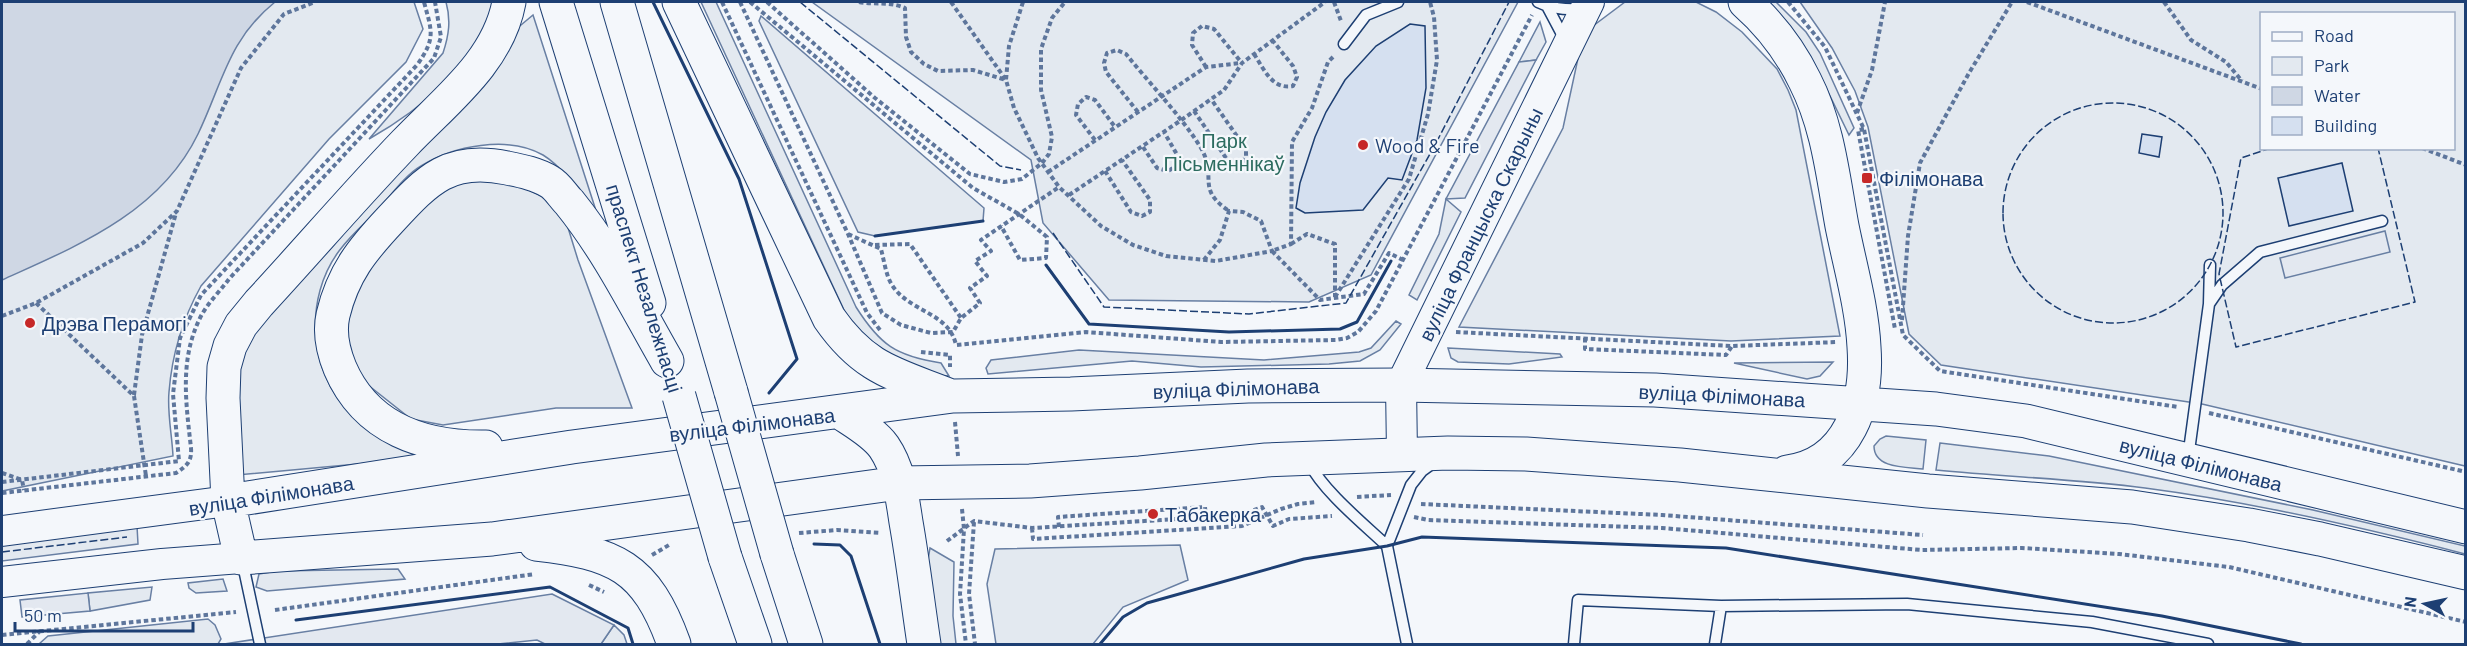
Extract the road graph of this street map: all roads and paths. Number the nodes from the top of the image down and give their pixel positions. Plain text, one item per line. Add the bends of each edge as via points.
1 (315, 2) edge
2 (424, 2) edge
3 (509, 2) edge
4 (556, 2) edge
5 (616, 2) edge
6 (679, 2) edge
7 (723, 2) edge
8 (740, 2) edge
9 (750, 2) edge
10 (767, 2) edge
11 (859, 2) edge
12 (951, 2) edge
13 (1023, 2) edge
14 (1065, 2) edge
15 (1325, 2) edge
16 (1334, 2) edge
17 (1398, 2) edge
18 (1430, 2) edge
19 (1726, 2) edge
20 (1885, 2) edge
21 (2012, 2) edge
22 (2027, 2) edge
23 (2164, 2) edge
24 (1541, 3) edge
25 (1587, 4) edge
26 (1752, 8) edge
27 (1273, 40) junction
28 (1344, 44) junction
29 (1567, 48) junction
30 (1254, 54) junction
31 (1242, 63) junction
32 (1206, 66) junction
33 (1006, 80) junction
34 (2242, 81) junction
35 (2260, 88) edge
36 (1160, 97) junction
37 (1211, 99) junction
38 (1194, 111) junction
39 (1138, 112) junction
40 (1857, 113) dead end
41 (1180, 122) junction
42 (1115, 127) junction
43 (1864, 129) dead end
44 (1164, 132) junction
45 (1095, 140) junction
46 (1143, 147) junction
47 (2427, 150) edge
48 (1122, 160) junction
49 (1042, 163) junction
50 (2466, 165) edge
51 (1105, 171) junction
52 (1048, 172) junction
53 (1059, 187) junction
54 (1069, 195) junction
55 (177, 211) junction
56 (1229, 211) junction
57 (1019, 214) junction
58 (2382, 221) dead end
59 (1001, 226) junction
60 (848, 234) junction
61 (1291, 244) junction
62 (875, 245) junction
63 (1272, 251) junction
64 (1403, 260) junction
65 (1203, 261) junction
66 (2210, 265) dead end
67 (1335, 298) junction
68 (36, 303) junction
69 (2209, 304) junction
70 (2, 316) edge
71 (961, 318) junction
72 (1902, 328) dead end
73 (1895, 329) dead end
74 (953, 332) junction
75 (1455, 332) dead end
76 (882, 333) dead end
77 (1585, 338) junction
78 (1839, 342) dead end
79 (1732, 346) junction
80 (914, 350) dead end
81 (667, 361) junction
82 (1401, 385) junction
83 (134, 396) junction
84 (953, 396) junction
85 (1859, 403) junction
86 (841, 413) junction
87 (572, 447) junction
88 (1448, 453) junction
89 (1402, 454) junction
90 (1308, 458) junction
91 (2188, 462) junction
92 (145, 465) junction
93 (2, 473) edge
94 (1776, 474) junction
95 (155, 475) dead end
96 (146, 476) junction
97 (22, 480) junction
98 (2, 482) edge
99 (899, 483) junction
100 (960, 483) junction
101 (24, 490) junction
102 (2, 493) edge
103 (1404, 499) junction
104 (1340, 500) junction
105 (228, 501) junction
106 (1399, 514) junction
107 (1266, 515) junction
108 (1354, 515) junction
109 (1206, 517) junction
110 (974, 521) junction
111 (1059, 527) junction
112 (2466, 527) edge
113 (1032, 528) junction
114 (964, 529) junction
115 (2, 531) edge
116 (1923, 535) dead end
117 (492, 539) junction
118 (947, 541) dead end
119 (1387, 546) junction
120 (241, 558) junction
121 (2466, 573) edge
122 (536, 574) dead end
123 (580, 580) dead end
124 (2, 582) edge
125 (610, 595) dead end
126 (1721, 606) junction
127 (275, 610) dead end
128 (237, 612) dead end
129 (2466, 622) edge
130 (41, 631) junction
131 (2, 635) edge
132 (27, 645) edge
133 (260, 645) edge
134 (674, 645) edge
135 (755, 645) edge
136 (806, 645) edge
137 (924, 645) edge
138 (966, 645) edge
139 (975, 645) edge
140 (1407, 645) edge
141 (1574, 645) edge
142 (1715, 645) edge
143 (2208, 645) edge

1 - 55 path via 284,14 241,68
2 - 92 path via 432,31 429,49 417,65 201,295 180,338 173,394 179,461
3 - 105 main road via 497,38 467,81 405,143 241,325 224,367
4 - 81 main road, праспект Незалежнасці
5 - 136 main road, bridge
6 - 84 main road via 839,332 863,357 888,372
7 - 76 path via 867,313
8 - 60 path
9 - 57 path via 974,188
10 - 49 path via 875,98 970,174 1004,182 1022,179
11 - 33 path via 905,8 911,52 924,64 938,71 973,70
12 - 33 path
13 - 33 path via 1010,46
14 - 49 path via 1052,18 1041,49 1041,90 1052,138 1049,154
15 - 27 path
16 - 28 path
17 - 28 lane via 1366,15
18 - 67 path via 1437,60 1428,114 1409,179
19 - 26 main road
20 - 40 path via 1872,70
21 - 72 path via 1920,163 1908,236
22 - 34 path
23 - 34 path via 2191,40 2226,62
24 - 25 lane via 1567,10 1582,9
24 - 29 lane via 1560,28
24 - 64 path
25 - 29 main road, вуліца Францыска Скарыны
26 - 85 main road via 1784,43 1806,81 1827,144 1863,336
27 - 30 path
27 - 30 path via 1293,66 1297,77 1293,86 1284,88 1273,82
28 - 61 path via 1328,62 1312,108 1292,142
29 - 82 main road, вуліца Францыска Скарыны
30 - 31 path
31 - 32 path
31 - 32 path via 1214,29 1202,26 1192,33 1192,45
31 - 37 path via 1224,90
32 - 36 path
33 - 49 path via 1014,108
34 - 35 path
36 - 39 path
36 - 39 path via 1126,54 1118,50 1107,53 1106,72
36 - 41 path
37 - 38 path
37 - 38 path via 1246,149 1243,162 1228,161
38 - 41 path
39 - 42 path
41 - 44 path
41 - 56 path via 1201,149 1209,168 1208,188 1215,201
42 - 45 path
42 - 45 path via 1095,100 1086,97 1078,104 1076,115
43 - 73 path via 1858,130
44 - 46 path
44 - 46 path via 1179,158 1175,167 1168,171 1157,168
45 - 52 path
46 - 48 path
47 - 50 path
48 - 51 path
48 - 51 path via 1150,200 1150,212 1142,216 1131,212
49 - 52 path
51 - 54 path
52 - 53 path
53 - 54 path
53 - 57 path
54 - 65 path via 1101,226 1133,245 1166,256
55 - 68 path via 143,243
55 - 83 path via 142,335
56 - 63 path via 1243,212 1261,222
56 - 65 path via 1220,240
57 - 59 path
57 - 59 path via 1047,237 1046,258 1020,260
58 - 69 lane via 2259,252 2222,285
59 - 71 path via 981,240 991,251 975,261 987,276 970,288 980,303
60 - 62 path
60 - 74 path via 882,313 901,326 931,333
61 - 63 path
61 - 67 path via 1307,234 1335,244
62 - 71 path via 910,244
62 - 74 path via 881,249 891,284 907,302
63 - 65 path
63 - 67 path via 1320,300
64 - 67 path via 1389,253 1364,294
64 - 74 path via 1368,322 1347,338 1336,340 1221,342 1086,332 956,345
66 - 69 lane
68 - 70 path
68 - 83 path
69 - 91 lane
71 - 74 path
75 - 77 path
77 - 79 path
77 - 79 path via 1585,349 1726,355
78 - 79 path
80 - 84 path via 950,355
81 - 87 main road via 585,220 552,183 531,173 483,163 438,175 416,191 360,252 339,296 331,340 348,385 375,416 433,443 466,447
81 - 135 main road, праспект Незалежнасці, bridge
82 - 84 main road, вуліца Філімонава
82 - 85 main road, вуліца Філімонава via 1655,390
82 - 89 main road, вуліца Францыска Скарыны
83 - 92 path
84 - 86 main road, вуліца Філімонава
84 - 100 path
85 - 91 main road, вуліца Філімонава via 2026,421
85 - 94 main road via 1850,429 1830,454 1812,467
86 - 87 main road, вуліца Філімонава
86 - 99 main road via 882,445 892,460
87 - 105 main road, вуліца Філімонава
88 - 89 main road
88 - 94 main road via 1526,454
88 - 103 lane via 1422,471
89 - 90 main road
90 - 100 main road
90 - 104 lane via 1313,471
91 - 112 main road, вуліца Філімонава
92 - 96 path
92 - 97 path
93 - 97 path
94 - 121 main road via 2174,513 2320,539
95 - 96 path
96 - 101 path
97 - 98 path
97 - 101 path
99 - 100 main road
99 - 117 main road
99 - 137 main road
100 - 114 path
101 - 102 path
103 - 104 path via 1373,495
103 - 106 lane
103 - 116 path via 1428,506 1662,515
104 - 107 path via 1298,504
104 - 108 lane
105 - 115 main road, вуліца Філімонава
105 - 120 main road
106 - 119 lane
106 - 129 path via 1428,520 1662,528 1922,549 2022,548 2119,554 2229,567
107 - 108 path via 1273,526 1289,519
107 - 109 path via 1262,507 1246,514
107 - 113 path via 1242,526 1033,539
108 - 119 lane
109 - 111 path
109 - 111 path via 1205,507 1174,509 1058,517
110 - 113 path
110 - 114 path
110 - 139 path via 969,594
111 - 113 path
114 - 118 path
114 - 138 path via 960,594
117 - 120 main road
117 - 134 main road via 583,551 621,565 645,585 665,619
119 - 140 lane
120 - 124 main road
120 - 133 lane
122 - 127 path
123 - 125 path
126 - 141 lane via 1578,600
126 - 142 lane
126 - 143 lane via 1907,604 2092,622
128 - 130 path
130 - 131 path
130 - 132 path

